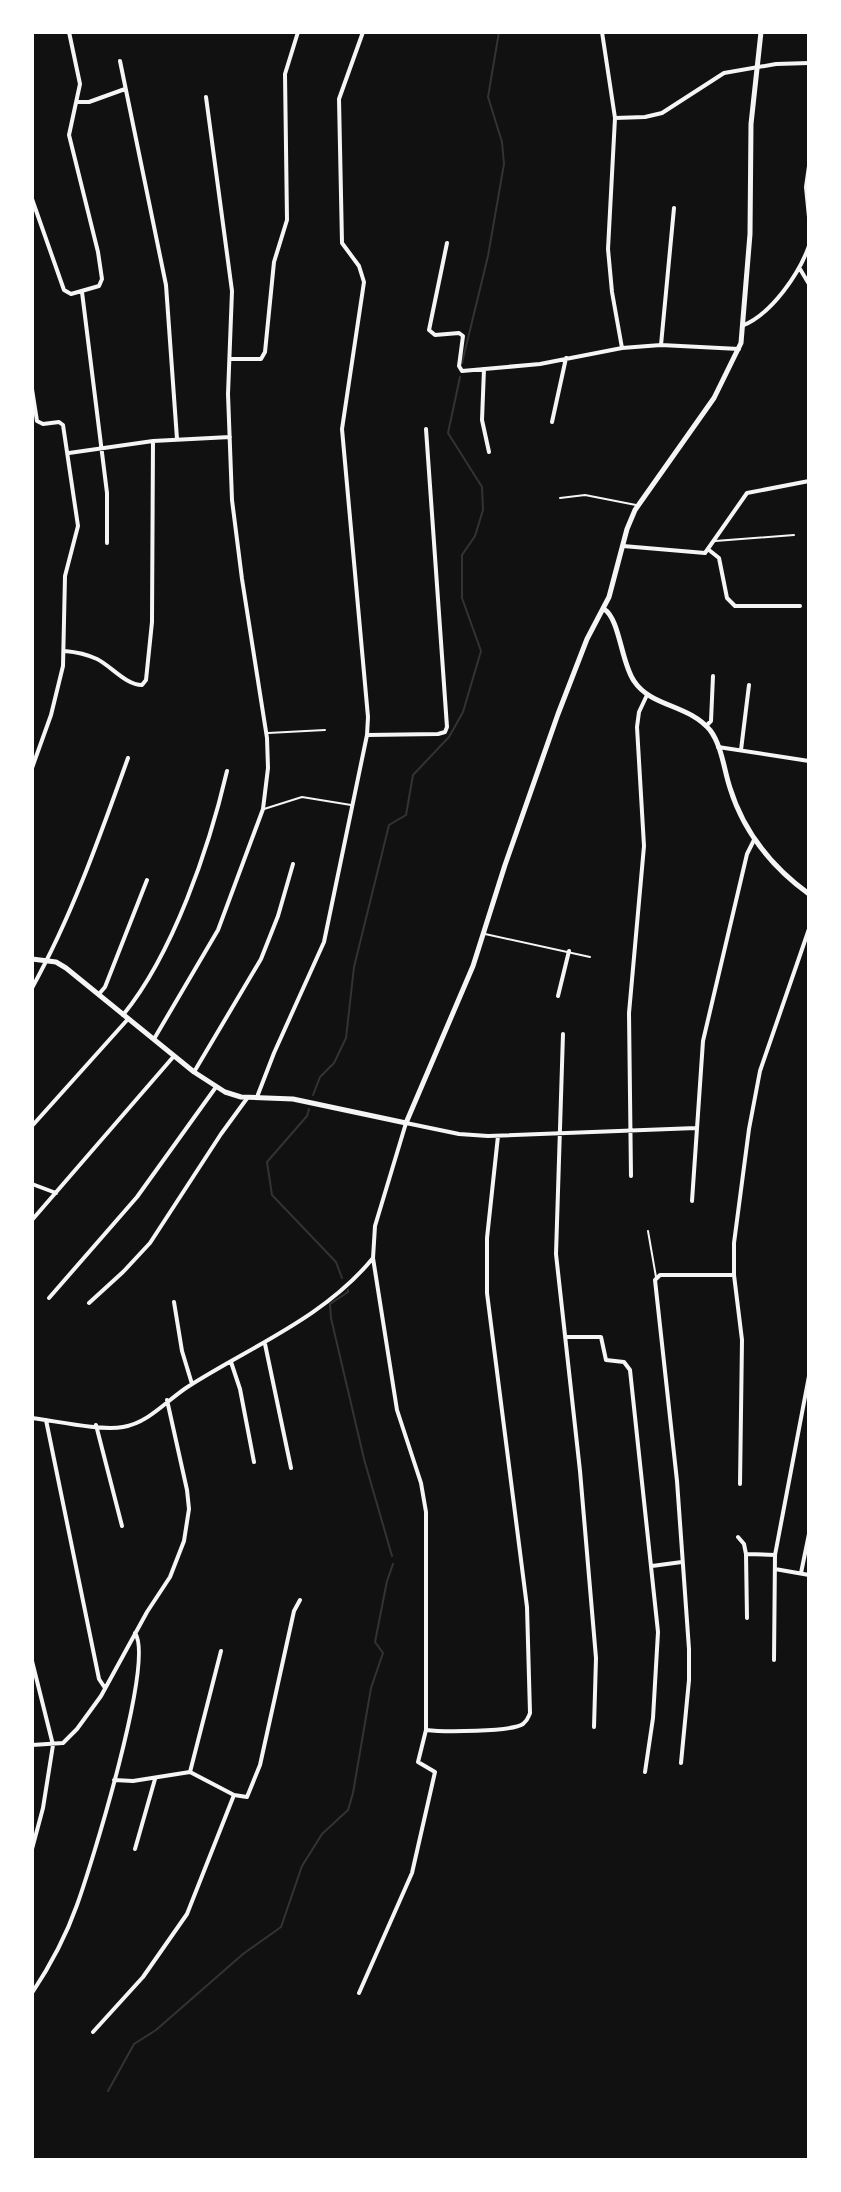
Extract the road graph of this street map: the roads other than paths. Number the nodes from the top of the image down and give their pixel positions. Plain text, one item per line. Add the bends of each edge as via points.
1 (69, 32) edge
2 (298, 32) edge
3 (363, 32) edge
4 (602, 32) edge
5 (761, 32) edge
6 (120, 61) dead end
7 (809, 63) edge
8 (758, 67) junction
9 (126, 89) junction
10 (206, 97) dead end
11 (78, 102) junction
12 (615, 118) junction
13 (809, 166) edge
14 (32, 199) edge
15 (674, 208) dead end
16 (809, 217) edge
17 (447, 243) dead end
18 (809, 246) edge
19 (799, 268) junction
20 (809, 284) edge
21 (82, 292) junction
22 (744, 325) junction
23 (661, 345) junction
24 (622, 348) junction
25 (739, 349) junction
26 (566, 358) junction
27 (230, 359) junction
28 (484, 369) junction
29 (32, 389) edge
30 (552, 422) dead end
31 (426, 429) dead end
32 (230, 437) junction
33 (177, 439) junction
34 (153, 441) junction
35 (102, 446) junction
36 (489, 452) dead end
37 (68, 453) junction
38 (809, 481) edge
39 (560, 498) dead end
40 (638, 505) junction
41 (794, 535) dead end
42 (715, 541) junction
43 (107, 543) dead end
44 (623, 546) junction
45 (709, 550) junction
46 (800, 606) dead end
47 (604, 609) junction
48 (65, 651) junction
49 (713, 676) dead end
50 (749, 685) dead end
51 (647, 695) junction
52 (706, 726) junction
53 (325, 730) dead end
54 (267, 733) junction
55 (367, 735) junction
56 (718, 747) junction
57 (741, 750) junction
58 (128, 758) dead end
59 (809, 761) edge
60 (32, 768) edge
61 (227, 771) dead end
62 (352, 805) junction
63 (263, 809) junction
64 (754, 840) junction
65 (293, 864) dead end
66 (147, 880) dead end
67 (809, 894) edge
68 (809, 929) edge
69 (484, 934) junction
70 (569, 951) junction
71 (590, 957) dead end
72 (32, 959) edge
73 (48, 960) junction
74 (32, 988) edge
75 (99, 994) junction
76 (558, 996) dead end
77 (126, 1017) junction
78 (563, 1034) dead end
79 (154, 1039) junction
80 (174, 1056) junction
81 (194, 1072) junction
82 (216, 1087) junction
83 (249, 1097) junction
84 (257, 1098) junction
85 (406, 1123) junction
86 (32, 1126) edge
87 (696, 1128) junction
88 (630, 1131) junction
89 (559, 1132) junction
90 (498, 1136) junction
91 (631, 1176) dead end
92 (32, 1184) edge
93 (56, 1193) junction
94 (692, 1201) dead end
95 (32, 1220) edge
96 (648, 1231) dead end
97 (373, 1258) junction
98 (734, 1275) junction
99 (656, 1277) junction
100 (49, 1298) dead end
101 (174, 1302) dead end
102 (89, 1303) dead end
103 (565, 1337) junction
104 (265, 1344) junction
105 (231, 1362) junction
106 (809, 1376) edge
107 (192, 1384) junction
108 (167, 1400) junction
109 (32, 1418) edge
110 (46, 1420) junction
111 (96, 1425) junction
112 (254, 1462) dead end
113 (291, 1468) dead end
114 (740, 1484) dead end
115 (122, 1526) dead end
116 (809, 1534) edge
117 (738, 1537) dead end
118 (746, 1554) junction
119 (775, 1555) junction
120 (683, 1562) junction
121 (652, 1566) junction
122 (775, 1569) junction
123 (801, 1573) junction
124 (809, 1575) edge
125 (300, 1600) dead end
126 (747, 1618) dead end
127 (135, 1633) junction
128 (221, 1651) dead end
129 (774, 1660) dead end
130 (32, 1661) edge
131 (105, 1688) junction
132 (594, 1727) dead end
133 (426, 1730) junction
134 (809, 1740) edge
135 (32, 1745) edge
136 (53, 1745) junction
137 (809, 1749) edge
138 (681, 1763) dead end
139 (190, 1772) junction
140 (645, 1772) dead end
141 (155, 1777) junction
142 (114, 1780) junction
143 (234, 1795) junction
144 (32, 1849) edge
145 (135, 1849) dead end
146 (32, 1993) edge
147 (359, 1993) dead end
148 (93, 2032) dead end

1 - 11 street via 79,76
2 - 27 street via 285,74 287,220 274,262 265,352 258,360
3 - 55 street via 339,99 342,243 364,282 342,429
4 - 12 street
5 - 8 street
6 - 9 street
7 - 8 street
8 - 12 street via 724,73 662,113
8 - 22 street
9 - 11 street
9 - 33 street via 166,285
10 - 27 street via 232,291
11 - 21 street via 69,135 102,279 99,286
12 - 24 street via 608,249
13 - 16 street
14 - 21 street via 64,290
15 - 23 street
17 - 28 street via 429,330 435,335 459,333 459,369
18 - 19 street
19 - 20 street
19 - 22 street via 761,314
21 - 35 street
22 - 25 street
23 - 24 street
23 - 25 street
24 - 26 street
25 - 40 street via 714,398
26 - 28 street
26 - 30 street
27 - 32 street
28 - 36 street via 482,420
29 - 37 street via 37,421 63,425
31 - 55 street via 447,727 438,734
32 - 33 street
32 - 54 street via 236,538
33 - 34 street
34 - 35 street
34 - 48 street via 152,622 146,680 134,685 100,661
35 - 37 street
35 - 43 street
37 - 48 street via 78,526 65,576
38 - 42 street via 747,493
39 - 40 lane via 585,495
40 - 44 street
41 - 42 lane
42 - 45 street
44 - 45 street
44 - 47 street
45 - 46 street via 719,558 727,598 735,606
47 - 51 street via 612,616 629,674
47 - 69 street via 566,692
48 - 60 street
49 - 52 street via 711,721
50 - 57 street
51 - 52 street
51 - 88 street via 637,727 644,846 629,1013
52 - 56 street
53 - 54 lane
54 - 63 street
55 - 62 street
56 - 57 street
56 - 64 street via 737,808
57 - 59 street
58 - 73 street
61 - 77 street via 182,908
62 - 63 lane via 302,797
62 - 84 street via 324,942
63 - 79 street via 218,930
64 - 67 street
64 - 87 street via 707,1021
65 - 81 street via 261,959
66 - 75 street
68 - 98 street via 760,1071 734,1243
69 - 70 lane
69 - 85 street
70 - 71 lane
70 - 76 street
72 - 73 street
73 - 74 street
73 - 75 street
75 - 77 street
77 - 79 street
77 - 86 street
78 - 89 street
79 - 80 street
80 - 81 street
80 - 93 street
81 - 82 street
82 - 83 street
82 - 100 street via 137,1197
83 - 84 street
83 - 102 street via 150,1243
84 - 85 street via 293,1099
85 - 90 street
85 - 97 street via 375,1226
87 - 88 street
87 - 94 street
88 - 89 street
88 - 91 street
89 - 90 street
89 - 103 street via 556,1254
90 - 133 street via 487,1293 527,1607 530,1713 521,1725 470,1732
92 - 93 street
93 - 95 street
96 - 99 lane
97 - 104 street via 352,1281
97 - 133 street via 397,1410 426,1512
98 - 99 street
98 - 114 street via 742,1340
99 - 120 street
101 - 107 street
103 - 121 street via 601,1337 606,1360 628,1365
103 - 132 street via 596,1658
104 - 105 street
104 - 113 street
105 - 107 street
105 - 112 street
106 - 119 street
107 - 108 street
108 - 111 street via 148,1417 125,1427
108 - 127 street via 187,1490 188,1521 174,1570
109 - 110 street
110 - 111 street
110 - 131 street
111 - 115 street
116 - 123 street
117 - 118 street
118 - 119 street
118 - 126 street
119 - 122 street
120 - 121 street
120 - 138 street via 690,1663
121 - 140 street via 658,1656
122 - 123 street
122 - 129 street
123 - 124 street
125 - 143 street via 256,1777 247,1797
127 - 131 street
127 - 142 street via 140,1659
128 - 139 street
130 - 136 street
131 - 136 street via 73,1735
133 - 147 street via 418,1762 435,1772 417,1857
134 - 137 street
135 - 136 street
136 - 144 street
139 - 141 street
139 - 143 street
141 - 142 street
141 - 145 street
142 - 146 street via 76,1906
143 - 148 street via 187,1914 143,1977

